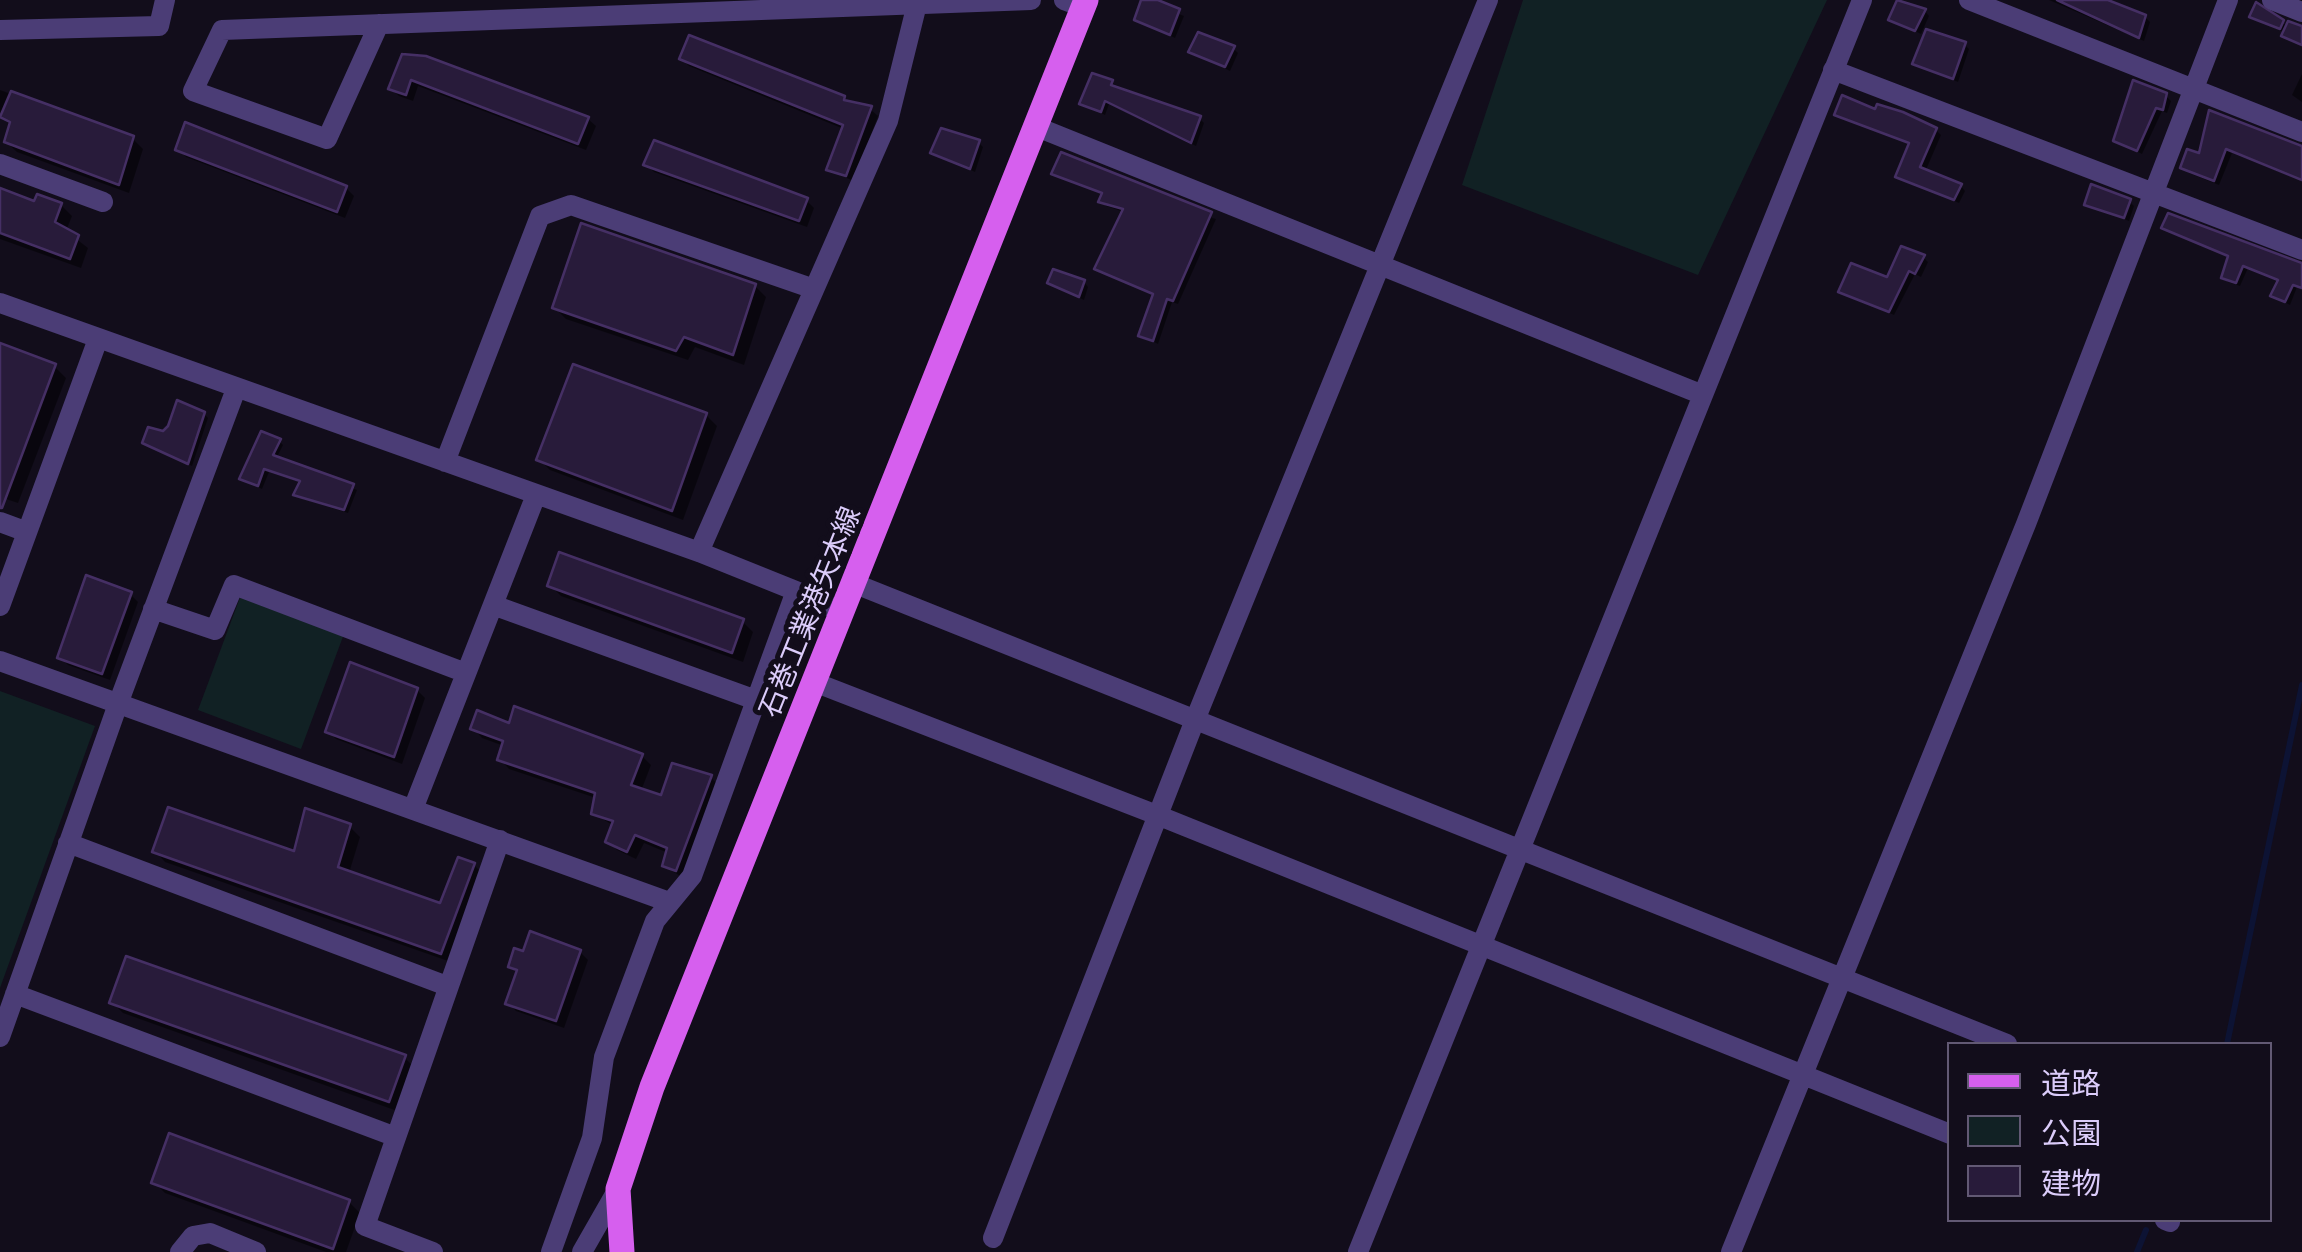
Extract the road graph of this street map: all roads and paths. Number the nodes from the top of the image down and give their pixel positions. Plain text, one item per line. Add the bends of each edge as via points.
1 (165, 0) edge
2 (1030, 0) edge
3 (1488, 0) edge
4 (1862, 0) edge
5 (1968, 0) edge
6 (2228, 0) edge
7 (2272, 0) edge
8 (1078, 2) edge
9 (917, 4) junction
10 (2302, 12) edge
11 (379, 24) junction
12 (0, 30) edge
13 (1833, 70) junction
14 (2194, 88) junction
15 (1038, 127) junction
16 (2302, 132) edge
17 (0, 164) edge
18 (2153, 193) junction
19 (103, 202) dead end
20 (2302, 250) edge
21 (1382, 265) junction
22 (814, 289) junction
23 (0, 303) edge
24 (98, 338) junction
25 (236, 389) junction
26 (1702, 394) junction
27 (445, 462) junction
28 (536, 495) junction
29 (0, 522) edge
30 (27, 532) junction
31 (699, 552) junction
32 (854, 584) junction
33 (796, 591) junction
34 (493, 605) junction
35 (0, 606) edge
36 (153, 609) junction
37 (842, 612) junction
38 (0, 661) edge
39 (466, 674) junction
40 (814, 682) junction
41 (753, 699) junction
42 (118, 704) junction
43 (1195, 720) junction
44 (413, 810) junction
45 (1157, 814) junction
46 (500, 840) junction
47 (68, 844) junction
48 (1518, 849) junction
49 (669, 902) junction
50 (1479, 943) junction
51 (1840, 976) junction
52 (447, 986) junction
53 (15, 994) junction
54 (0, 1037) edge
55 (2002, 1042) edge
56 (1802, 1074) junction
57 (1947, 1133) edge
58 (396, 1137) junction
59 (618, 1188) junction
60 (993, 1238) dead end
61 (180, 1252) edge
62 (256, 1252) edge
63 (433, 1252) edge
64 (552, 1252) edge
65 (582, 1252) edge
66 (622, 1252) edge
67 (1358, 1252) edge
68 (1731, 1252) edge

1 - 12 street via 159,26
2 - 9 street
3 - 21 street
4 - 13 street
5 - 14 street
6 - 14 street
7 - 10 street
8 - 15 main road, 石巻工業港矢本線
9 - 11 street
9 - 22 street via 888,120
11 - 11 street via 222,30 193,91 327,139
13 - 18 street
13 - 26 street
14 - 16 street
14 - 18 street
15 - 21 street
15 - 32 main road, 石巻工業港矢本線
17 - 19 street
18 - 20 street
18 - 51 street
21 - 26 street
21 - 43 street
22 - 27 street via 571,205 540,216
22 - 31 street
23 - 24 street
24 - 25 street
24 - 30 street
25 - 27 street
25 - 36 street
26 - 48 street
27 - 28 street
28 - 31 street
28 - 34 street
29 - 30 street
30 - 35 street
31 - 33 street
32 - 37 main road, 石巻工業港矢本線
32 - 43 street
33 - 37 street
33 - 41 street
34 - 39 street
34 - 41 street
36 - 39 street via 215,630 234,585
36 - 42 street
37 - 40 main road, 石巻工業港矢本線
38 - 42 street
39 - 44 street
40 - 45 street
40 - 59 main road, 石巻工業港矢本線
41 - 49 street via 692,876
42 - 44 street
42 - 47 street
43 - 45 street
43 - 48 street
44 - 46 street
45 - 50 street
45 - 60 street
46 - 49 street
46 - 52 street
47 - 52 street
47 - 53 street
48 - 50 street
48 - 51 street
49 - 64 street via 655,922 604,1057 592,1138
50 - 56 street
50 - 67 street
51 - 55 street
51 - 56 street
52 - 58 street
53 - 54 street
53 - 58 street
56 - 57 street
56 - 68 street
58 - 63 street via 365,1226
59 - 65 street
59 - 66 main road, 石巻工業港矢本線
61 - 62 street via 193,1236 210,1234

